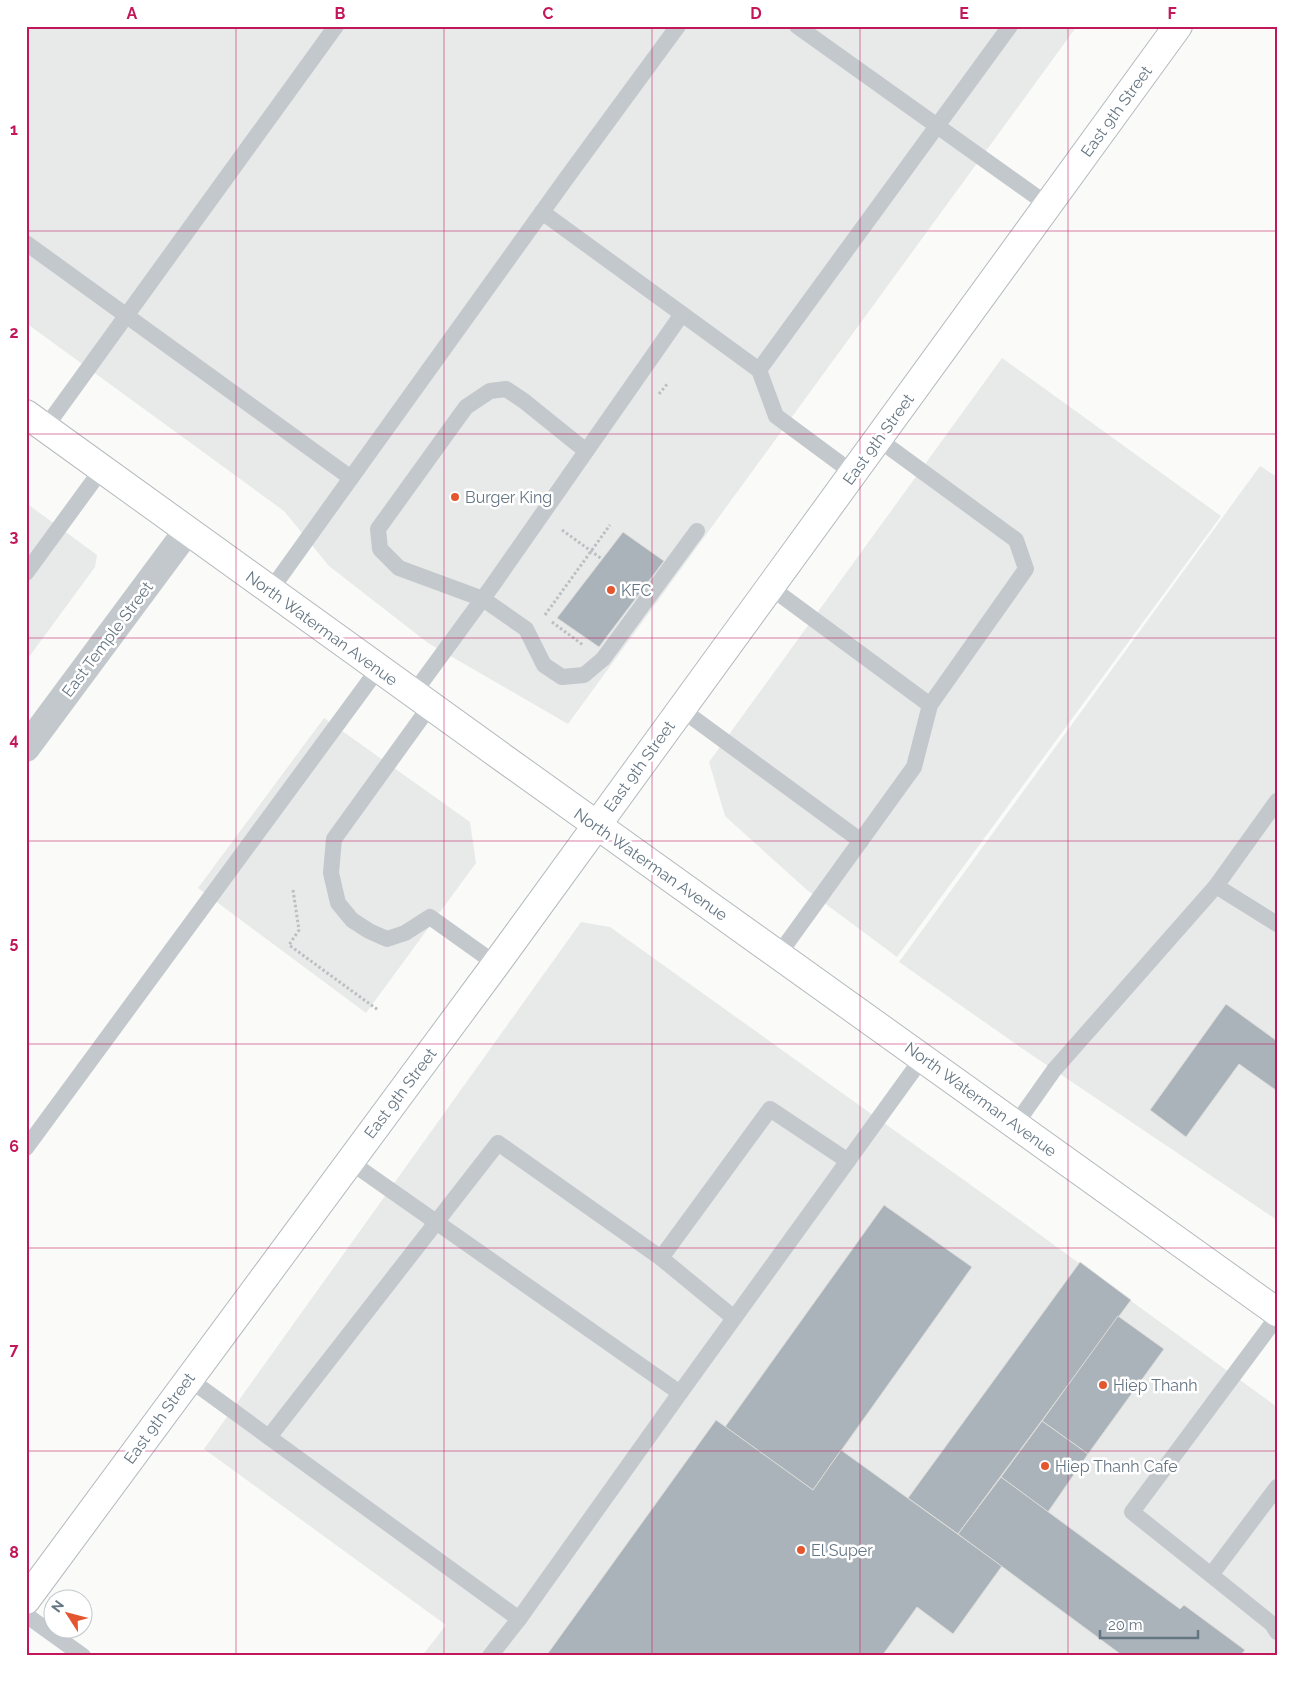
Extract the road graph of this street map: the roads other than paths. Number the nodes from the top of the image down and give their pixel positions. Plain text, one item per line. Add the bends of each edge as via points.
1 (336, 26) edge
2 (678, 26) edge
3 (797, 26) edge
4 (1010, 26) edge
5 (1178, 26) edge
6 (936, 126) junction
7 (1048, 206) junction
8 (542, 212) junction
9 (26, 243) edge
10 (682, 314) junction
11 (126, 315) junction
12 (759, 370) junction
13 (35, 421) edge
14 (878, 439) junction
15 (586, 451) junction
16 (102, 469) junction
17 (853, 473) junction
18 (351, 478) junction
19 (187, 530) junction
20 (697, 530) dead end
21 (26, 573) edge
22 (770, 587) junction
23 (270, 591) junction
24 (483, 599) junction
25 (378, 669) junction
26 (421, 700) junction
27 (930, 705) junction
28 (681, 709) junction
29 (26, 748) edge
30 (1277, 801) edge
31 (596, 825) junction
32 (861, 841) junction
33 (1216, 886) junction
34 (1277, 924) edge
35 (779, 954) junction
36 (496, 964) junction
37 (923, 1057) junction
38 (1016, 1124) junction
39 (26, 1148) edge
40 (349, 1161) junction
41 (848, 1162) junction
42 (436, 1222) junction
43 (661, 1258) junction
44 (1277, 1312) edge
45 (1277, 1317) edge
46 (734, 1318) junction
47 (189, 1379) junction
48 (680, 1393) junction
49 (269, 1437) junction
50 (1277, 1487) edge
51 (1211, 1575) junction
52 (26, 1600) edge
53 (26, 1615) edge
54 (519, 1619) junction
55 (1277, 1632) edge
56 (83, 1656) edge
57 (490, 1656) edge

1 - 11 lane
2 - 8 lane
3 - 6 lane
4 - 6 lane
5 - 7 street, East 9th Street
6 - 7 lane
6 - 12 lane
7 - 14 street, East 9th Street
8 - 10 lane
8 - 18 lane
9 - 11 lane
10 - 12 lane
10 - 15 lane
11 - 13 lane
11 - 18 lane
12 - 17 lane via 776,416
13 - 16 street, North Waterman Avenue
14 - 17 street, East 9th Street
14 - 27 lane via 1016,540 1026,569
15 - 24 lane
15 - 24 lane via 506,389 490,391 466,407 378,529 380,549 399,568
16 - 19 street, North Waterman Avenue
16 - 21 lane
17 - 22 street, East 9th Street
18 - 23 lane
19 - 23 street, North Waterman Avenue
19 - 29 street, East Temple Street
20 - 24 lane via 603,659 584,675 562,677 544,665 526,628
22 - 27 lane
22 - 28 street, East 9th Street
23 - 25 street, North Waterman Avenue
24 - 26 lane
25 - 26 street, North Waterman Avenue
25 - 39 lane
26 - 31 street, North Waterman Avenue
26 - 36 lane via 334,840 331,873 338,903 352,920 387,939 405,933 430,917
27 - 32 lane via 914,767
28 - 31 street, East 9th Street
28 - 32 lane
30 - 33 lane
31 - 35 street, North Waterman Avenue
31 - 36 street, East 9th Street
32 - 35 lane
33 - 34 lane
33 - 38 lane via 1054,1070
35 - 37 street, North Waterman Avenue
36 - 40 street, East 9th Street
37 - 38 street, North Waterman Avenue
37 - 41 lane
38 - 44 street, North Waterman Avenue
40 - 42 lane
40 - 47 street, East 9th Street
41 - 43 lane via 770,1109
41 - 46 lane
42 - 43 lane via 498,1143
42 - 48 lane
42 - 49 lane
43 - 46 lane
45 - 51 lane via 1132,1512
46 - 48 lane
47 - 49 lane
47 - 52 street, East 9th Street
48 - 54 lane
49 - 54 lane
50 - 51 lane
51 - 55 lane via 1272,1624
53 - 56 lane
54 - 57 lane

